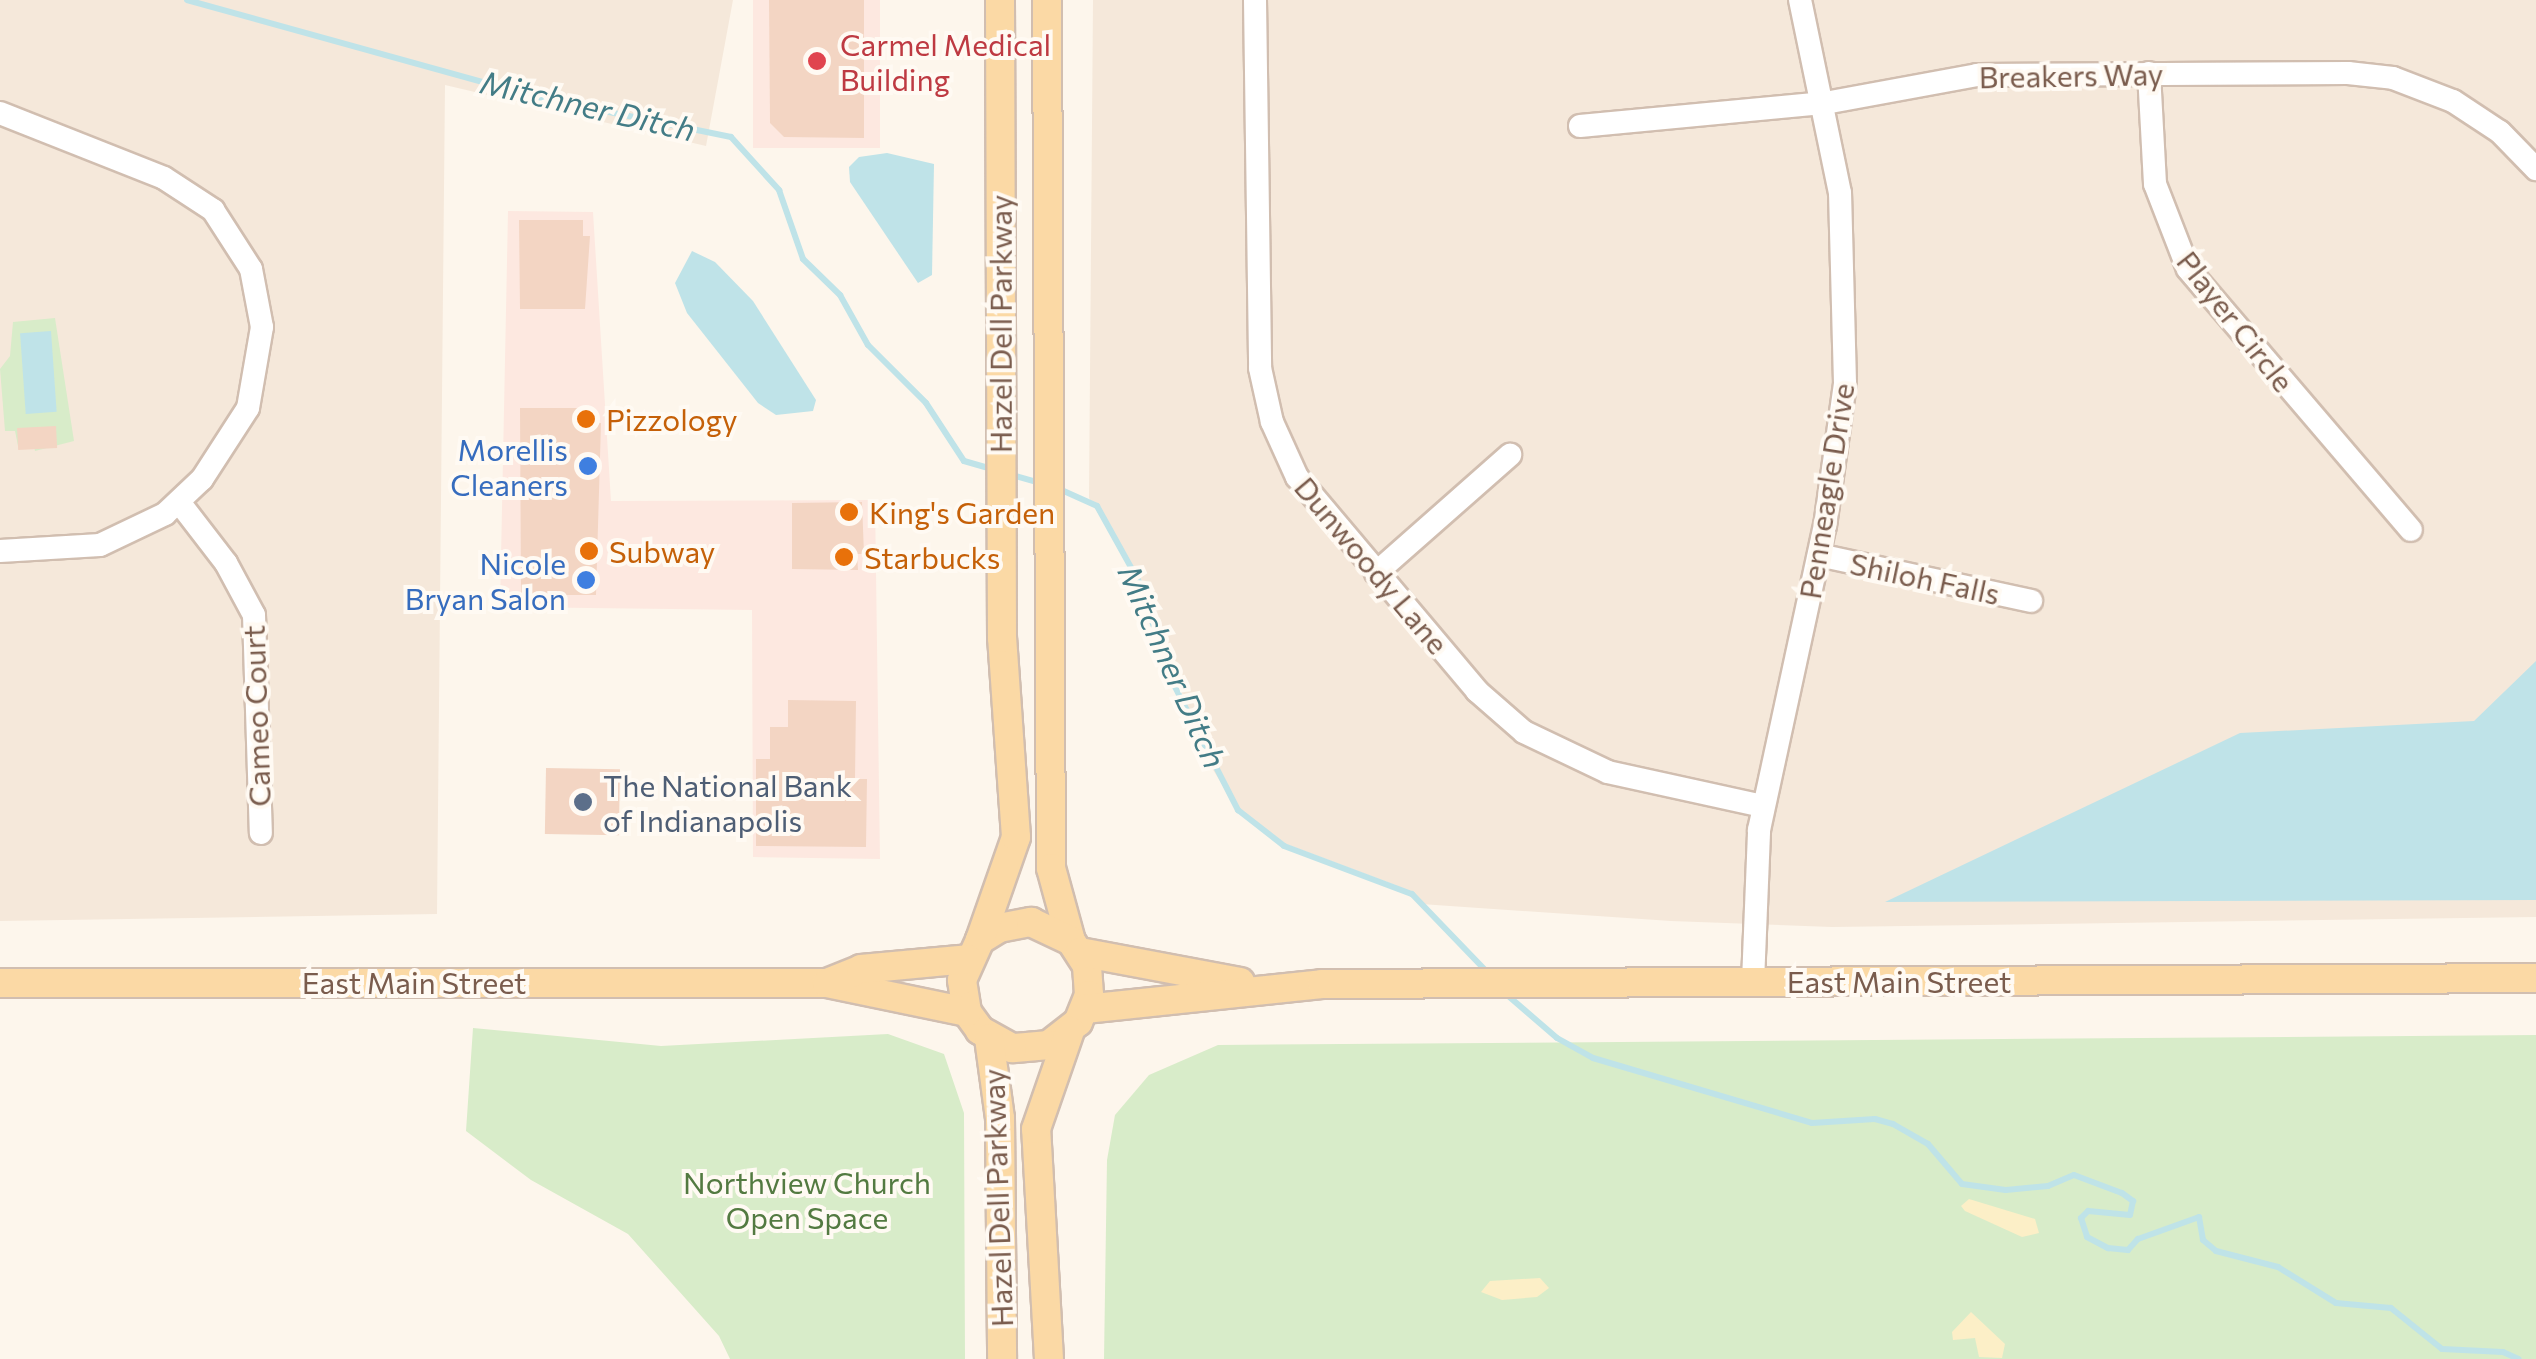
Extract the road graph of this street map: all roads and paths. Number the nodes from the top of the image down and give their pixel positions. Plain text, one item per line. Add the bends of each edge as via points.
1 (1000, 0) edge
2 (1047, 0) edge
3 (1254, 0) edge
4 (1800, 0) edge
5 (2149, 73) junction
6 (1824, 103) junction
7 (0, 113) edge
8 (1580, 126) dead end
9 (2536, 169) edge
10 (1510, 456) dead end
11 (179, 502) junction
12 (2411, 530) dead end
13 (0, 551) edge
14 (1819, 555) junction
15 (1376, 574) junction
16 (2031, 601) dead end
17 (1763, 806) junction
18 (260, 833) dead end
19 (1076, 947) junction
20 (974, 949) junction
21 (2536, 978) edge
22 (827, 982) junction
23 (1753, 982) junction
24 (0, 983) edge
25 (1261, 986) junction
26 (968, 1012) junction
27 (1077, 1020) junction
28 (989, 1038) junction
29 (1002, 1359) edge
30 (1049, 1359) edge

1 - 20 main road, Hazel Dell Parkway via 1003,671 1016,836
2 - 19 main road, Hazel Dell Parkway via 1051,868
3 - 15 street, Dunwoody Lane via 1263,389 1297,477
4 - 6 street, Penneagle Drive
5 - 6 street, Breakers Way via 1949,77
5 - 9 street, Breakers Way via 2393,78 2474,112
5 - 12 street, Player Circle via 2155,184 2188,268
6 - 8 street, Breakers Way
6 - 14 street, Penneagle Drive via 1840,193 1847,320 1842,424
7 - 11 street via 189,190 237,238 251,268 262,327 248,408
10 - 15 street
11 - 13 street via 146,527 100,545
11 - 18 street, Cameo Court via 226,563 254,615
14 - 16 street, Shiloh Falls
14 - 17 street, Penneagle Drive
15 - 17 street, Dunwoody Lane via 1489,703 1543,744 1608,772
17 - 23 street, Penneagle Drive
19 - 20 main road via 1031,922 998,928
19 - 25 main road, East Main Street
19 - 27 main road via 1089,980
20 - 22 main road, East Main Street via 861,969
20 - 26 main road via 962,980
21 - 23 main road, East Main Street
22 - 24 main road, East Main Street
22 - 26 main road, East Main Street
23 - 25 main road, East Main Street
25 - 27 main road, East Main Street
26 - 28 main road
27 - 28 main road via 1037,1048
27 - 30 main road, Hazel Dell Parkway via 1036,1129
28 - 29 main road, Hazel Dell Parkway via 1000,1118

